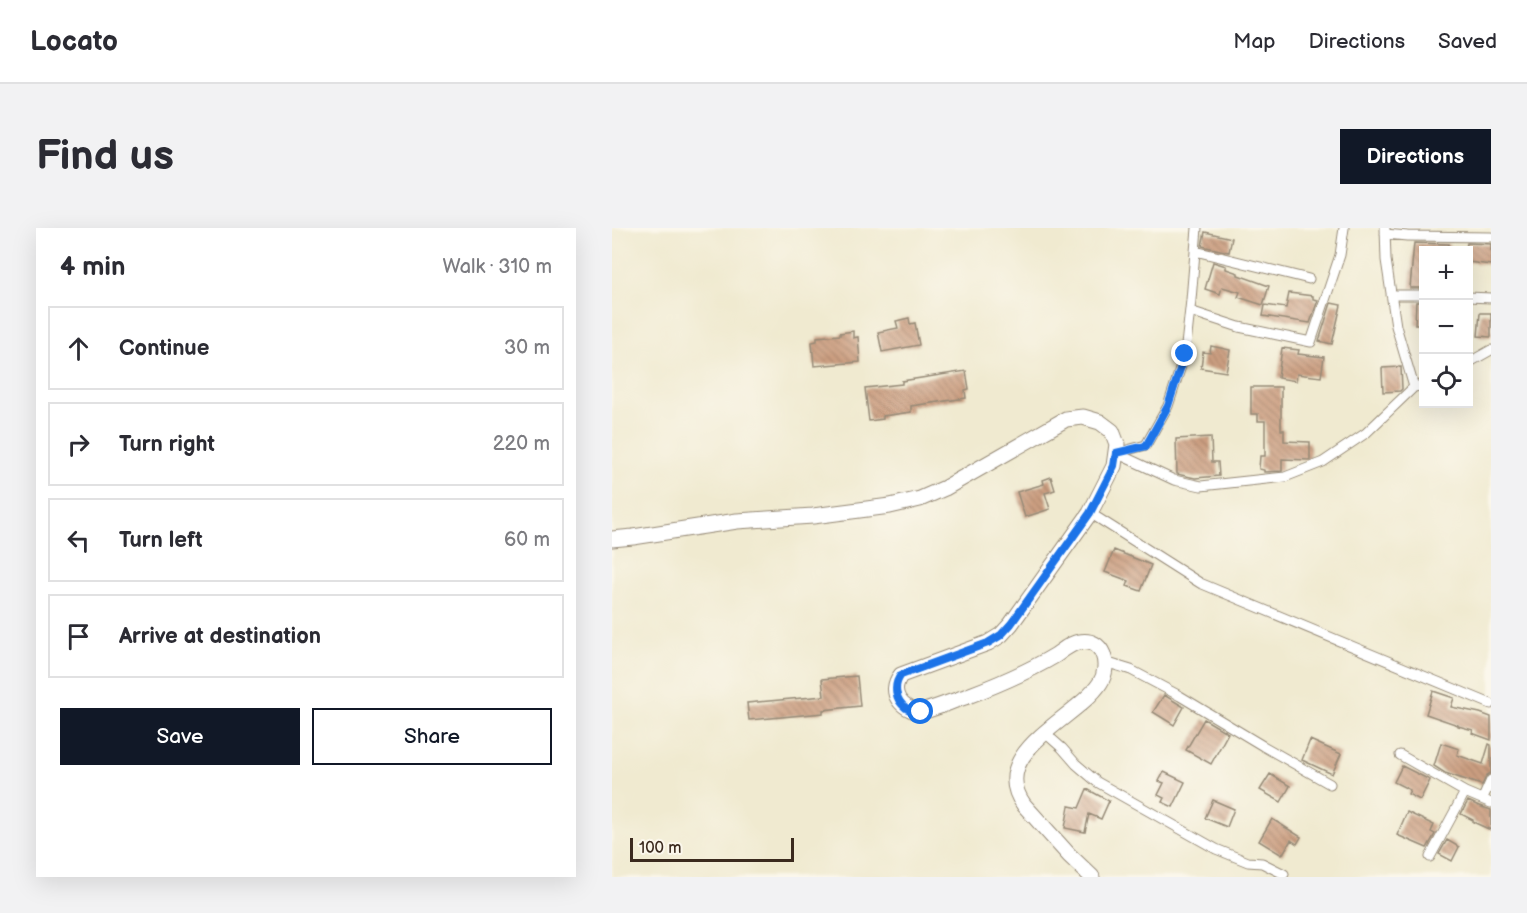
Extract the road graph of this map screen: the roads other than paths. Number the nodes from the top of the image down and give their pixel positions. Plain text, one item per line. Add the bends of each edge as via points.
1 (1197, 228) edge
2 (1344, 228) edge
3 (1385, 231) edge
4 (1491, 237) edge
5 (1195, 251) junction
6 (1309, 279) dead end
7 (1391, 295) junction
8 (1419, 295) edge
9 (1473, 297) edge
10 (1491, 298) edge
11 (1190, 311) junction
12 (1491, 350) edge
13 (1473, 360) edge
14 (1419, 386) edge
15 (1116, 453) junction
16 (1090, 513) junction
17 (612, 539) edge
18 (1105, 662) junction
19 (1491, 704) edge
20 (1045, 733) junction
21 (1400, 755) dead end
22 (1491, 780) edge
23 (1330, 784) dead end
24 (1465, 792) junction
25 (1487, 801) edge
26 (1430, 856) dead end
27 (1284, 874) dead end
28 (1092, 877) edge

1 - 5 street
2 - 11 street via 1340,255 1311,342 1239,327
3 - 4 street via 1407,236
3 - 7 street
5 - 6 street
5 - 11 street
7 - 8 street
7 - 14 street via 1396,326
9 - 10 street
11 - 15 street via 1185,354 1168,406 1146,446
12 - 13 street
14 - 15 street via 1366,433 1323,462 1285,477 1201,486 1174,480
15 - 16 main road via 1114,466
15 - 17 main road via 1118,444 1107,426 1083,417 1066,419 920,499 813,516 737,521
16 - 18 main road via 1001,635 901,675 896,687 905,707 921,712 1002,684 1079,642 1098,647
16 - 19 street via 1200,583
18 - 20 main road via 1100,683
18 - 23 street via 1131,669
20 - 27 street via 1097,782 1122,797 1216,849
20 - 28 main road via 1023,754 1014,771 1014,784 1024,805
21 - 24 street
22 - 25 street
24 - 25 street
24 - 26 street

